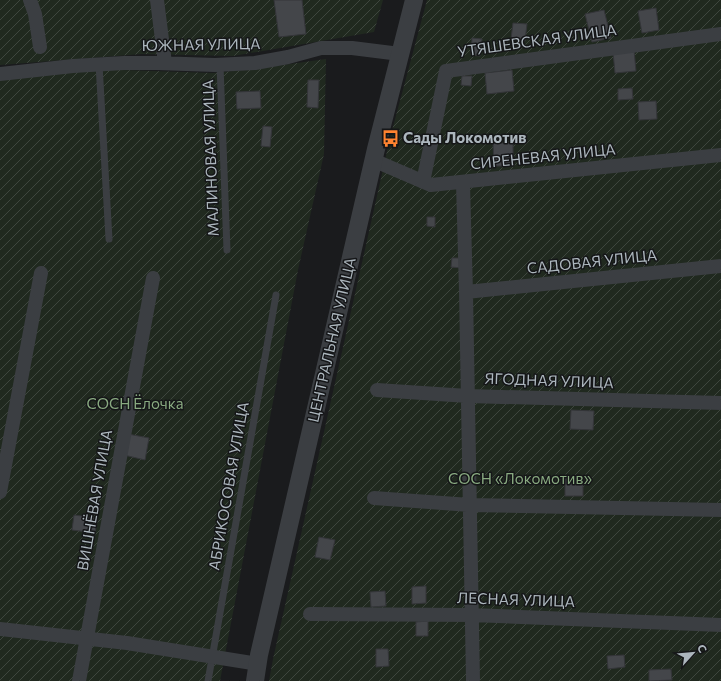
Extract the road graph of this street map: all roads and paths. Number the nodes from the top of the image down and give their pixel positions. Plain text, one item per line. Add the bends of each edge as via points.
1 (30, 0) edge
2 (157, 0) edge
3 (414, 0) edge
4 (721, 34) edge
5 (40, 47) dead end
6 (400, 54) junction
7 (165, 63) junction
8 (99, 64) junction
9 (220, 65) junction
10 (0, 74) edge
11 (721, 155) edge
12 (374, 160) junction
13 (423, 182) junction
14 (463, 183) junction
15 (109, 239) dead end
16 (227, 250) dead end
17 (721, 266) edge
18 (41, 273) dead end
19 (153, 278) dead end
20 (466, 292) junction
21 (276, 295) dead end
22 (377, 390) dead end
23 (468, 396) junction
24 (721, 403) edge
25 (0, 492) edge
26 (374, 498) dead end
27 (470, 505) junction
28 (721, 510) edge
29 (310, 614) dead end
30 (472, 615) junction
31 (721, 625) edge
32 (0, 630) edge
33 (88, 639) junction
34 (212, 656) junction
35 (256, 672) edge
36 (79, 681) edge
37 (208, 681) edge
38 (473, 681) edge

1 - 5 street
2 - 7 street
3 - 6 street, ЦЕНТРАЛЬНАЯ УЛИЦА
4 - 13 street, УТЯШЕВСКАЯ УЛИЦА via 446,71
6 - 9 street, ЮЖНАЯ УЛИЦА via 352,48 321,48 255,63
6 - 12 street, ЦЕНТРАЛЬНАЯ УЛИЦА
7 - 8 street, ЮЖНАЯ УЛИЦА
7 - 9 street, ЮЖНАЯ УЛИЦА
8 - 10 street, ЮЖНАЯ УЛИЦА
8 - 15 lane
9 - 16 lane, МАЛИНОВАЯ УЛИЦА
11 - 14 street, СИРЕНЕВАЯ УЛИЦА
12 - 13 street, СИРЕНЕВАЯ УЛИЦА
12 - 35 street, ЦЕНТРАЛЬНАЯ УЛИЦА
13 - 14 street, СИРЕНЕВАЯ УЛИЦА via 432,185
14 - 20 street
17 - 20 street, САДОВАЯ УЛИЦА
18 - 25 street
19 - 33 street, ВИШНЁВАЯ УЛИЦА
20 - 23 street
21 - 34 lane, АБРИКОСОВАЯ УЛИЦА
22 - 23 street, ЯГОДНАЯ УЛИЦА
23 - 24 street, ЯГОДНАЯ УЛИЦА
23 - 27 street
26 - 27 street
27 - 28 street
27 - 30 street
29 - 30 street, ЛЕСНАЯ УЛИЦА
30 - 31 street, ЛЕСНАЯ УЛИЦА
30 - 38 street
32 - 33 street
33 - 34 street
33 - 36 street, ВИШНЁВАЯ УЛИЦА
34 - 35 street
34 - 37 lane, АБРИКОСОВАЯ УЛИЦА

